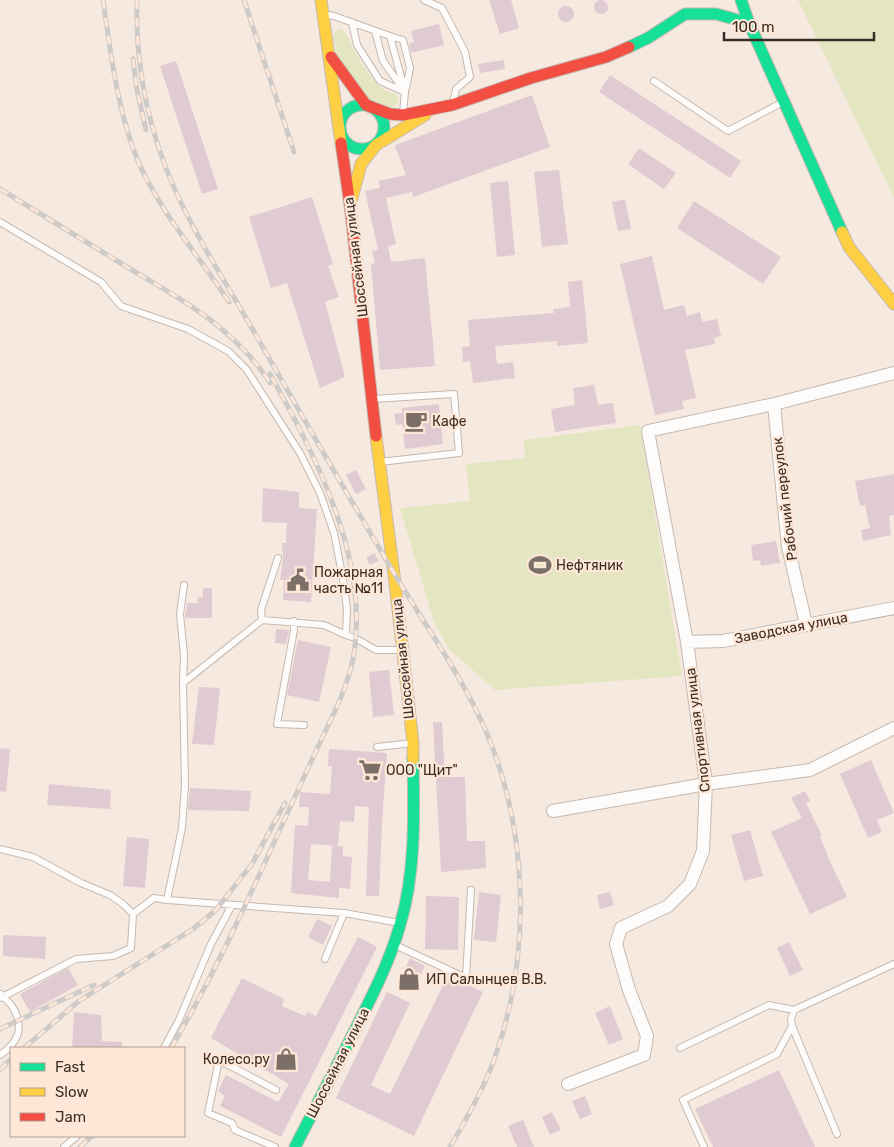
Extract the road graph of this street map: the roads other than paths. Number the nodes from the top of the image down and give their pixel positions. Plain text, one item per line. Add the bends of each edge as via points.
1 (320, 0) edge
2 (424, 0) edge
3 (736, 0) edge
4 (741, 0) edge
5 (698, 1) edge
6 (322, 14) junction
7 (685, 14) junction
8 (716, 14) junction
9 (352, 22) junction
10 (749, 23) junction
11 (375, 31) junction
12 (390, 36) junction
13 (327, 50) junction
14 (654, 81) dead end
15 (405, 92) junction
16 (784, 102) junction
17 (366, 105) junction
18 (452, 105) junction
19 (433, 110) junction
20 (403, 115) junction
21 (339, 126) junction
22 (376, 145) junction
23 (350, 205) junction
24 (0, 222) edge
25 (894, 304) edge
26 (894, 373) edge
27 (372, 399) junction
28 (774, 404) junction
29 (379, 462) junction
30 (278, 558) dead end
31 (184, 585) dead end
32 (894, 608) edge
33 (262, 620) junction
34 (294, 622) junction
35 (806, 624) junction
36 (346, 635) junction
37 (687, 642) junction
38 (402, 650) junction
39 (183, 683) junction
40 (304, 725) dead end
41 (894, 728) edge
42 (413, 743) junction
43 (377, 747) dead end
44 (706, 784) junction
45 (552, 811) dead end
46 (0, 849) edge
47 (471, 890) dead end
48 (167, 900) junction
49 (232, 905) junction
50 (344, 913) junction
51 (133, 914) junction
52 (401, 923) junction
53 (394, 945) junction
54 (325, 959) dead end
55 (894, 964) edge
56 (1, 996) edge
57 (794, 1010) junction
58 (792, 1026) junction
59 (165, 1047) edge
60 (680, 1048) dead end
61 (0, 1055) edge
62 (568, 1084) dead end
63 (276, 1090) dead end
64 (837, 1134) dead end
65 (76, 1137) edge
66 (64, 1147) edge
67 (275, 1147) edge
68 (295, 1147) edge
69 (704, 1147) edge

1 - 6 main road, Шоссейная улица
2 - 18 lane via 442,8 465,52 470,77 456,89
3 - 8 main road via 727,12
4 - 10 main road
5 - 7 main road
5 - 8 main road
6 - 9 lane
6 - 13 main road, Шоссейная улица
7 - 8 main road
7 - 18 main road via 648,38 606,57
8 - 10 main road
9 - 11 lane
9 - 15 lane via 357,45 380,81
10 - 16 main road
11 - 12 lane
11 - 15 lane via 383,61
12 - 15 lane
12 - 15 lane via 403,40 410,68
13 - 17 main road
13 - 21 main road, Шоссейная улица
14 - 16 lane via 728,131
15 - 20 lane
16 - 25 main road via 849,247
17 - 20 main road
17 - 21 main road via 348,110
17 - 22 main road via 380,116 383,124 383,133
18 - 19 main road
19 - 20 main road
19 - 22 main road
21 - 22 main road via 346,143 354,148 364,150
21 - 23 main road, Шоссейная улица
22 - 23 main road via 361,164
23 - 27 main road, Шоссейная улица
24 - 36 lane via 101,282 121,306 188,329 228,351 247,370 300,453 320,493 334,533 343,579
26 - 28 street
27 - 29 main road, Шоссейная улица
27 - 29 lane via 454,394 459,453
28 - 35 street, Рабочий переулок via 788,546
28 - 37 street, Спортивная улица via 648,431
29 - 38 main road, Шоссейная улица
30 - 33 lane via 261,610
31 - 39 lane via 180,614
32 - 35 street, Заводская улица
33 - 34 lane
33 - 39 lane
34 - 36 lane via 324,625
34 - 40 lane via 277,724
35 - 37 street, Заводская улица via 723,641
36 - 38 lane via 376,650
37 - 44 street, Спортивная улица
38 - 42 main road, Шоссейная улица
39 - 48 lane via 183,820
41 - 44 street via 810,770
42 - 43 lane
42 - 52 main road, Шоссейная улица via 412,851
44 - 45 street
44 - 62 street, Спортивная улица via 703,851 690,884 668,906 621,928 616,944 647,1036 644,1055
46 - 51 lane via 33,858 82,884 110,894
47 - 53 lane via 466,978
48 - 49 lane
48 - 51 lane via 154,898
49 - 50 lane
49 - 59 lane
50 - 52 lane
50 - 54 lane
51 - 56 lane via 131,948 113,956 76,959
52 - 53 main road, Шоссейная улица
53 - 68 main road, Шоссейная улица via 384,972
55 - 57 lane
56 - 61 lane via 12,1006 19,1029 15,1042
57 - 58 lane
57 - 60 lane via 769,1005
58 - 64 lane
58 - 69 lane via 776,1054 683,1100
63 - 67 lane via 219,1060 208,1113 232,1124 235,1130
65 - 66 lane

